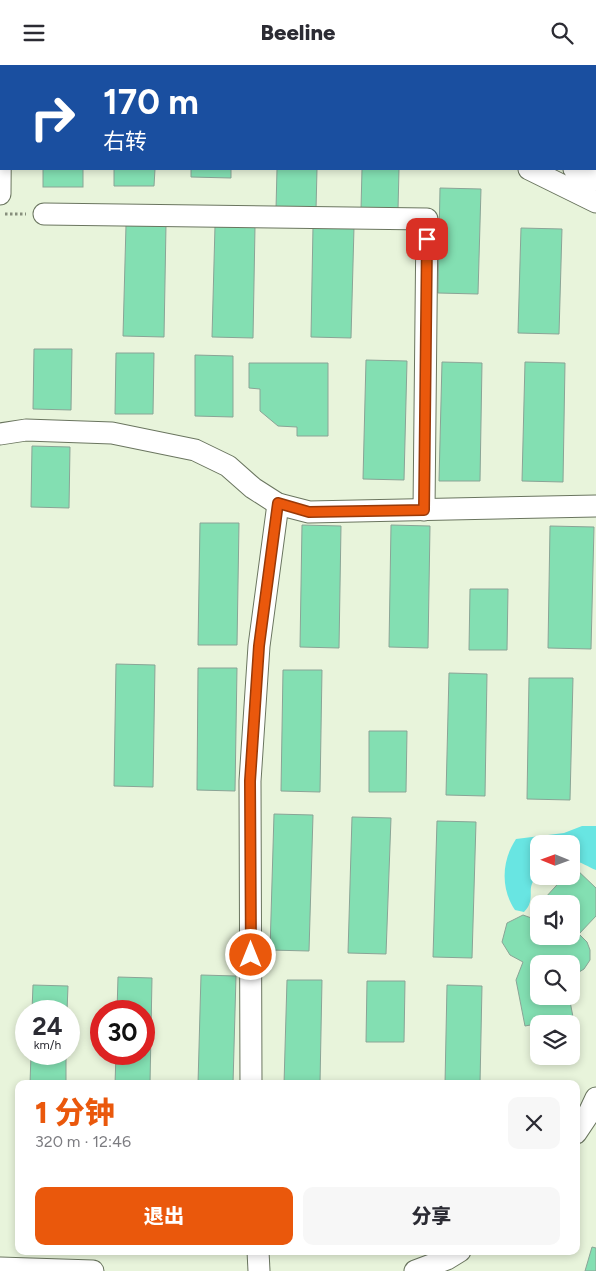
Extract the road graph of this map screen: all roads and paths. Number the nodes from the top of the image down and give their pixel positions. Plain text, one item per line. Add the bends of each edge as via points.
1 (0, 170) edge
2 (531, 170) edge
3 (576, 170) edge
4 (596, 180) edge
5 (0, 194) edge
6 (596, 202) edge
7 (0, 214) edge
8 (44, 214) joint
9 (0, 434) edge
10 (278, 503) junction
11 (596, 507) edge
12 (424, 510) junction
13 (251, 1080) edge
14 (596, 1098) edge
15 (580, 1127) edge
16 (258, 1255) edge
17 (454, 1255) edge
18 (0, 1268) edge
19 (421, 1270) edge
20 (93, 1271) edge
21 (259, 1271) edge

1 - 5 street
2 - 6 street
3 - 4 street
7 - 8 path
8 - 12 street via 427,219
9 - 10 street via 26,430 112,433 195,450 228,466 253,488
10 - 12 street via 309,512
10 - 13 street via 259,646 250,781
11 - 12 street
14 - 15 street
16 - 21 street
17 - 19 street
18 - 20 street

